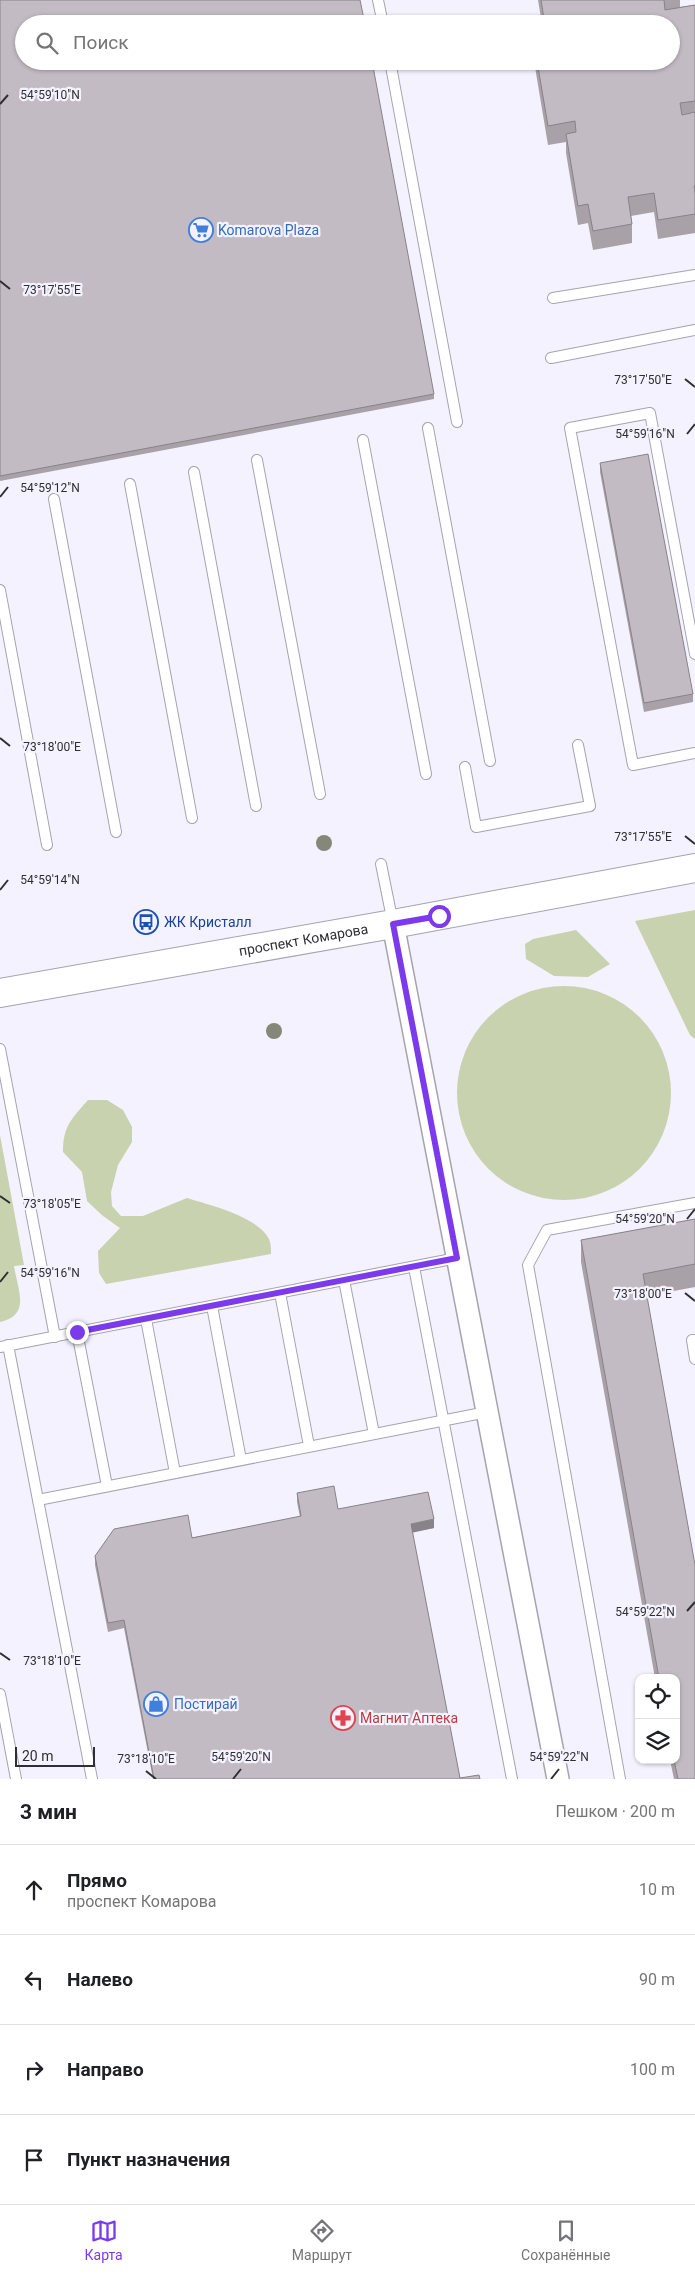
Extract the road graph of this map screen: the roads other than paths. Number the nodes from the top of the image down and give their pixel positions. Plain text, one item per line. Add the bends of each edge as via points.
1 (378, 0) edge
2 (381, 15) edge
3 (394, 70) edge
4 (695, 275) edge
5 (553, 298) dead end
6 (695, 330) edge
7 (551, 358) dead end
8 (457, 422) dead end
9 (428, 428) dead end
10 (363, 440) dead end
11 (257, 460) dead end
12 (194, 472) dead end
13 (130, 484) dead end
14 (54, 499) dead end
15 (0, 590) edge
16 (695, 654) edge
17 (578, 745) dead end
18 (695, 753) edge
19 (490, 762) dead end
20 (465, 766) dead end
21 (426, 774) dead end
22 (320, 794) dead end
23 (256, 806) dead end
24 (192, 818) dead end
25 (116, 832) dead end
26 (47, 845) dead end
27 (380, 864) dead end
28 (695, 868) edge
29 (393, 924) junction
30 (0, 993) edge
31 (0, 1049) edge
32 (695, 1203) edge
33 (457, 1258) junction
34 (414, 1267) junction
35 (344, 1280) junction
36 (280, 1293) junction
37 (212, 1306) junction
38 (146, 1319) junction
39 (77, 1332) junction
40 (55, 1336) junction
41 (695, 1340) edge
42 (4, 1346) edge
43 (695, 1359) edge
44 (487, 1412) junction
45 (443, 1420) junction
46 (374, 1434) junction
47 (309, 1446) junction
48 (241, 1460) junction
49 (175, 1473) junction
50 (107, 1486) junction
51 (38, 1500) junction
52 (0, 1694) edge
53 (16, 1779) edge
54 (92, 1779) edge
55 (512, 1779) edge
56 (558, 1779) edge
57 (620, 1779) edge

1 - 2 lane
3 - 8 lane
4 - 5 lane
6 - 7 lane
9 - 19 lane
10 - 21 lane
11 - 22 lane
12 - 23 lane
13 - 24 lane
14 - 25 lane
15 - 26 lane
16 - 18 lane via 650,413 570,428 633,765
17 - 20 lane via 590,806 476,827
27 - 29 lane
28 - 29 main road, проспект Комарова
29 - 30 main road, проспект Комарова
29 - 33 street
31 - 40 lane
32 - 57 lane via 547,1230 528,1266
33 - 34 lane
33 - 44 street
34 - 35 lane
34 - 45 lane
35 - 36 lane
35 - 46 lane
36 - 37 lane
36 - 47 lane
37 - 38 lane
37 - 48 lane
38 - 39 lane
38 - 49 lane
39 - 40 lane
39 - 50 lane
40 - 42 lane
41 - 43 lane via 692,1340
42 - 51 lane
44 - 45 lane
44 - 56 street
45 - 46 lane
45 - 55 lane
46 - 47 lane
47 - 48 lane
48 - 49 lane
49 - 50 lane
50 - 51 lane
51 - 54 lane
52 - 53 lane

